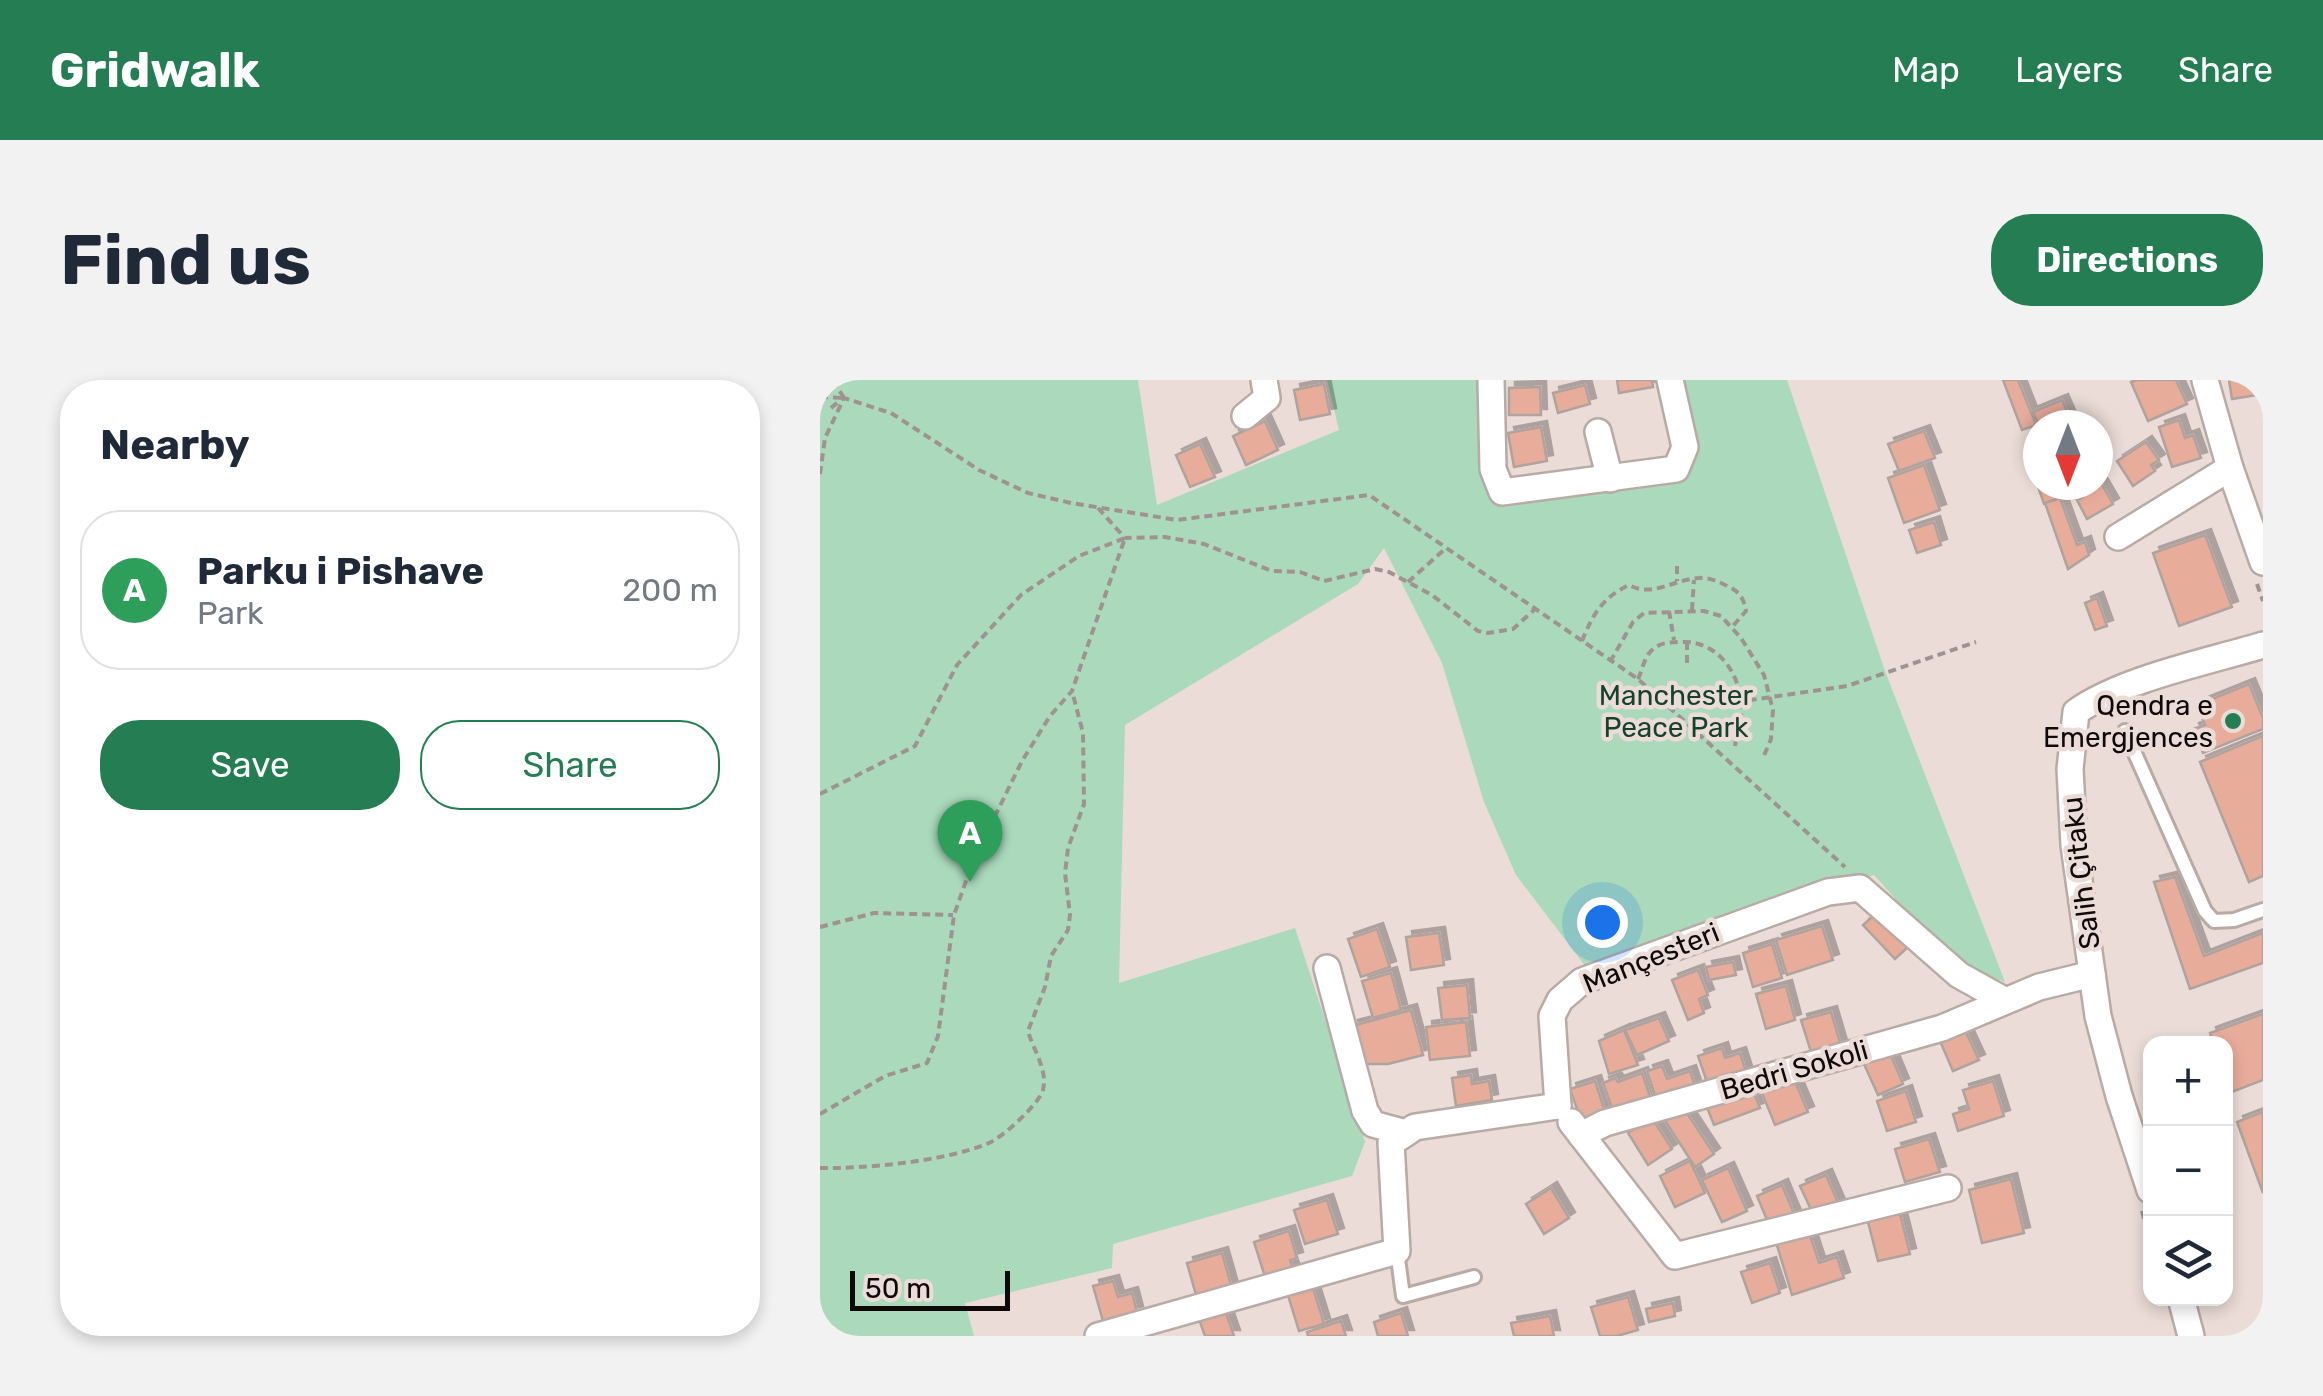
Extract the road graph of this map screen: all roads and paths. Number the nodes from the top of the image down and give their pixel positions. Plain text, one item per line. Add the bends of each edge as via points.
1 (832, 380) edge
2 (1264, 380) edge
3 (1491, 380) edge
4 (1670, 380) edge
5 (2205, 380) edge
6 (820, 397) edge
7 (844, 398) junction
8 (831, 408) dead end
9 (1245, 416) dead end
10 (1598, 432) dead end
11 (2230, 468) junction
12 (820, 474) edge
13 (1610, 479) junction
14 (1098, 507) junction
15 (2118, 537) dead end
16 (1126, 538) junction
17 (1446, 548) junction
18 (2263, 562) edge
19 (1677, 566) dead end
20 (1694, 579) junction
21 (1407, 582) junction
22 (1677, 583) junction
23 (1534, 610) junction
24 (1668, 610) junction
25 (1692, 610) junction
26 (1732, 627) junction
27 (1581, 642) junction
28 (1674, 642) junction
29 (1687, 642) junction
30 (1976, 642) dead end
31 (2263, 645) edge
32 (1610, 662) junction
33 (1687, 665) dead end
34 (1638, 680) junction
35 (1072, 690) junction
36 (1771, 699) junction
37 (1742, 702) junction
38 (1723, 704) dead end
39 (2125, 731) dead end
40 (1735, 746) dead end
41 (1763, 758) dead end
42 (820, 794) edge
43 (1857, 878) dead end
44 (2263, 910) edge
45 (954, 915) junction
46 (820, 927) edge
47 (1327, 968) dead end
48 (2092, 974) junction
49 (2004, 1000) junction
50 (1558, 1106) junction
51 (820, 1114) edge
52 (1406, 1133) junction
53 (1582, 1135) junction
54 (820, 1168) edge
55 (1948, 1188) dead end
56 (2143, 1189) edge
57 (1397, 1251) junction
58 (1474, 1277) dead end
59 (2183, 1306) edge
60 (1098, 1336) edge
61 (2191, 1336) edge

1 - 7 path
2 - 9 street via 1268,398
3 - 13 street via 1493,468 1502,492
4 - 13 street via 1685,447 1676,469
5 - 11 street
6 - 7 path
7 - 8 path
7 - 12 path via 824,438
7 - 14 path via 890,413 1028,493
10 - 13 street
11 - 15 street
11 - 18 street
14 - 16 path
14 - 17 path via 1178,520 1369,495
16 - 21 path via 1204,544 1272,571 1324,581 1375,570
16 - 35 path
16 - 42 path via 1079,556 1020,595 957,664 915,746
17 - 21 path
17 - 23 path
19 - 22 path
20 - 22 path
20 - 25 path
20 - 26 path via 1738,592 1746,611
21 - 23 path via 1478,631 1513,629
22 - 27 path via 1615,592 1596,610
23 - 27 path
24 - 25 path
24 - 28 path
24 - 32 path via 1633,622
25 - 26 path via 1721,616
26 - 36 path via 1764,675
27 - 32 path
28 - 29 path
28 - 34 path via 1649,652
29 - 33 path
29 - 37 path via 1707,644 1724,660
30 - 36 path via 1846,686
31 - 48 street, Salih Çitaku via 2121,689 2076,712 2073,826
32 - 34 path
34 - 43 path
35 - 45 path via 1022,761
35 - 54 path via 1083,733 1084,804 1066,860 1068,930 1050,956 1028,1031 1044,1073 1042,1094 991,1142 895,1163
36 - 37 path
36 - 41 path via 1773,725
37 - 38 path
37 - 40 path
39 - 44 lane via 2205,911 2214,921
45 - 46 path via 874,913
45 - 51 path via 938,1036 926,1063 885,1076
47 - 52 street via 1365,1111 1373,1124
48 - 49 street, Salih Çitaku
48 - 56 street, Salih Çitaku
49 - 50 street, Mançesteri via 1959,975 1860,888 1828,892 1582,980 1552,1016
49 - 53 street, Bedri Sokoli via 1942,1028 1605,1122
50 - 52 street
50 - 53 street
52 - 57 street via 1391,1143
53 - 55 street via 1676,1256
57 - 58 lane via 1403,1296
57 - 60 street
59 - 61 street

